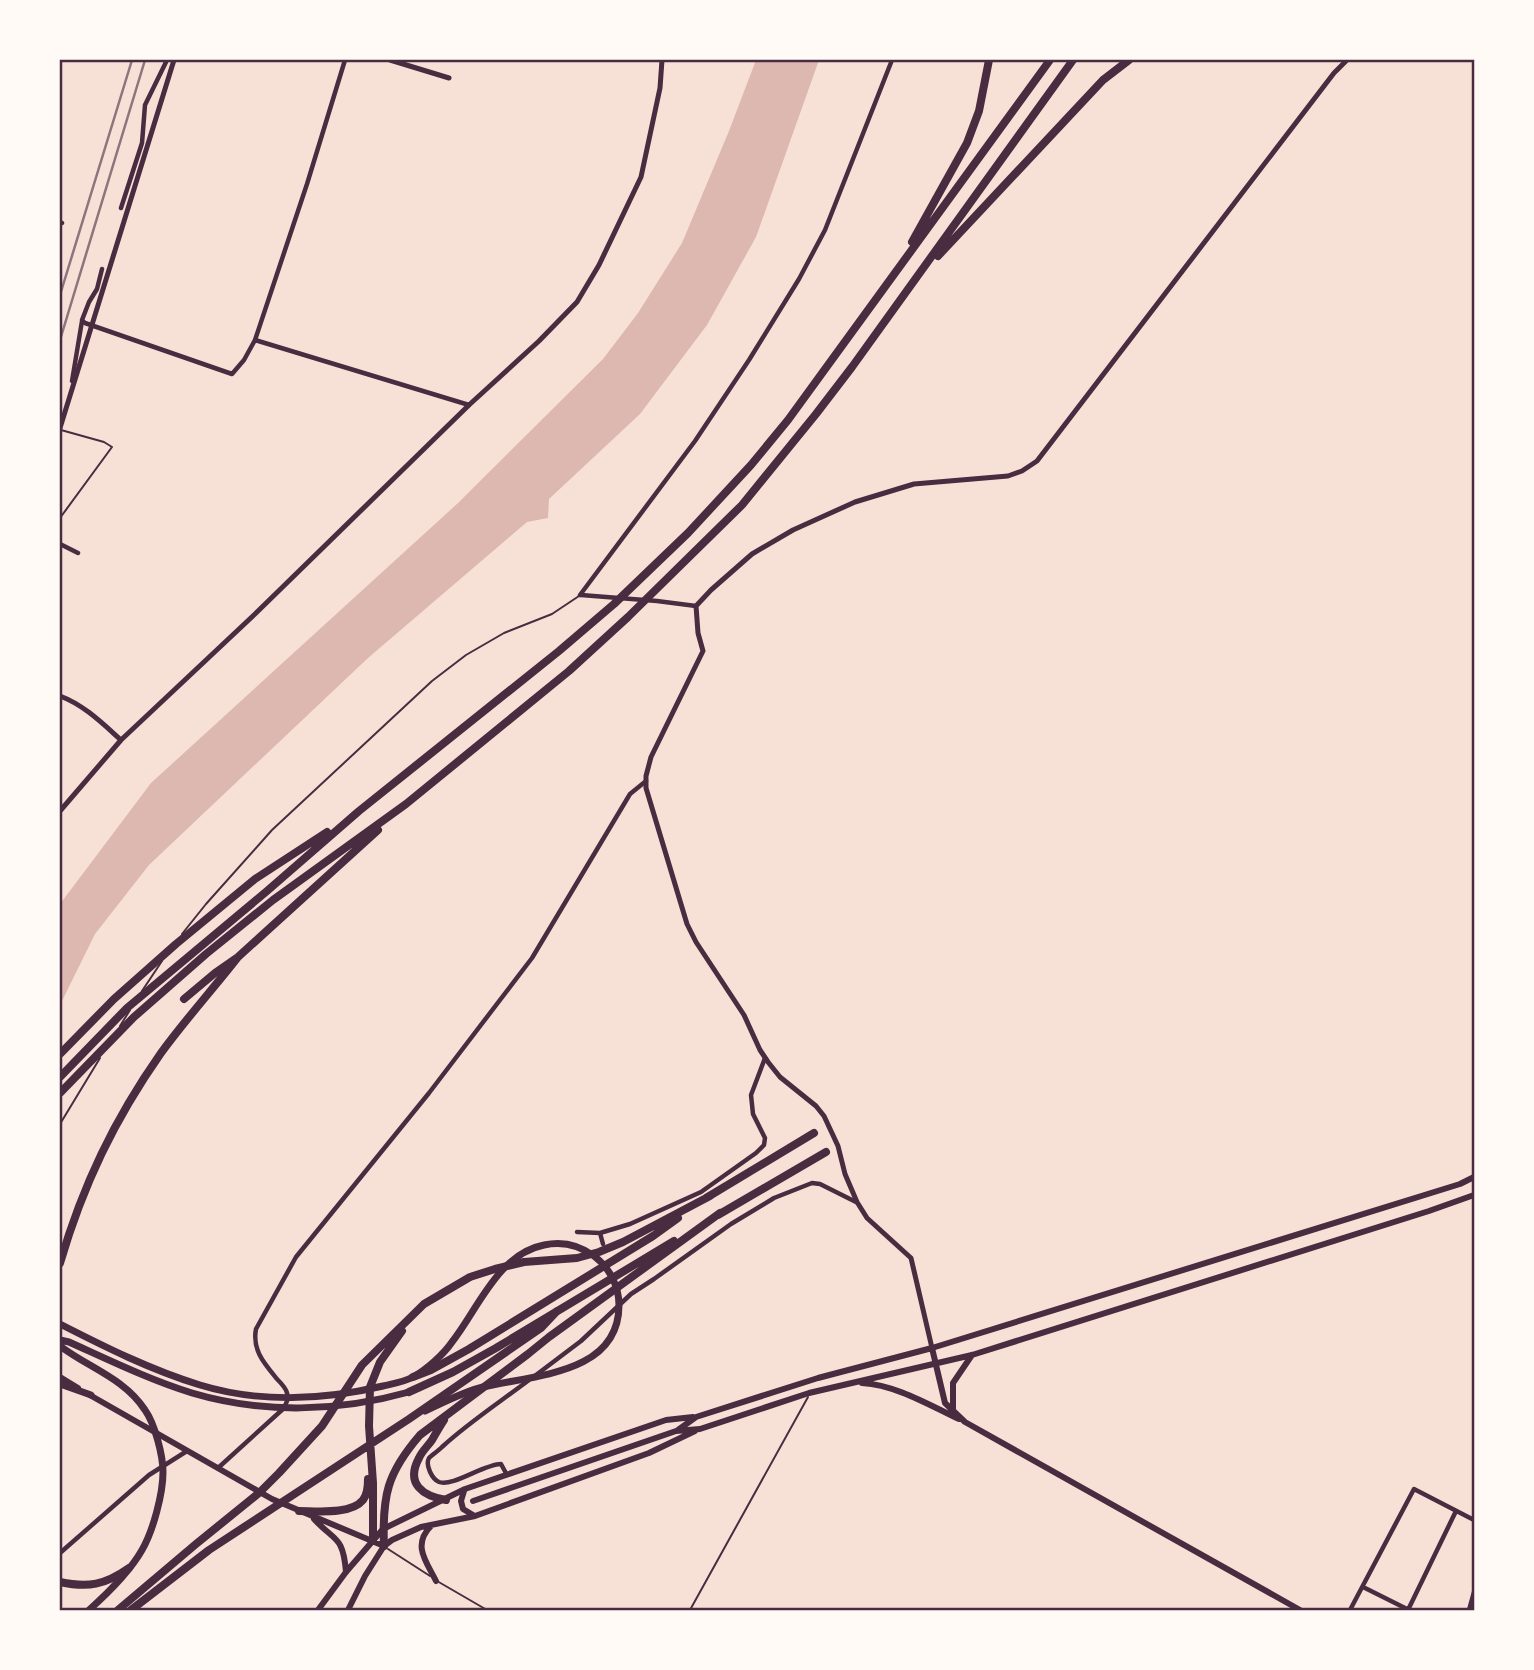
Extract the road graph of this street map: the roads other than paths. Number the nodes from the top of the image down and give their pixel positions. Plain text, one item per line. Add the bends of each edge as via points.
1 (167, 60) edge
2 (174, 60) edge
3 (345, 60) edge
4 (390, 60) edge
5 (662, 60) edge
6 (892, 60) edge
7 (989, 60) edge
8 (1050, 60) edge
9 (1073, 60) edge
10 (1129, 60) edge
11 (1347, 60) edge
12 (449, 78) dead end
13 (149, 95) junction
14 (163, 98) junction
15 (121, 208) dead end
16 (103, 269) dead end
17 (897, 271) junction
18 (916, 278) junction
19 (82, 320) junction
20 (92, 327) junction
21 (255, 340) junction
22 (70, 394) junction
23 (469, 405) junction
24 (60, 429) edge
25 (60, 518) edge
26 (60, 544) edge
27 (78, 553) dead end
28 (580, 595) junction
29 (696, 606) junction
30 (60, 696) edge
31 (121, 740) junction
32 (646, 781) junction
33 (407, 804) junction
34 (60, 811) edge
35 (359, 811) junction
36 (238, 957) junction
37 (184, 999) dead end
38 (60, 1054) edge
39 (765, 1058) junction
40 (60, 1077) edge
41 (60, 1093) edge
42 (60, 1124) edge
43 (814, 1133) dead end
44 (826, 1152) dead end
45 (1475, 1177) edge
46 (1475, 1195) edge
47 (710, 1196) junction
48 (857, 1202) junction
49 (720, 1213) junction
50 (577, 1232) dead end
51 (600, 1233) junction
52 (603, 1244) dead end
53 (60, 1263) edge
54 (628, 1286) dead end
55 (631, 1294) junction
56 (424, 1304) junction
57 (557, 1311) junction
58 (60, 1324) edge
59 (60, 1340) edge
60 (60, 1346) edge
61 (932, 1348) junction
62 (972, 1355) junction
63 (935, 1363) junction
64 (60, 1377) edge
65 (818, 1378) junction
66 (409, 1379) junction
67 (853, 1383) junction
68 (60, 1384) edge
69 (409, 1392) joint
70 (809, 1394) junction
71 (90, 1395) junction
72 (953, 1410) junction
73 (445, 1417) junction
74 (696, 1417) junction
75 (409, 1419) junction
76 (965, 1422) junction
77 (700, 1429) junction
78 (676, 1431) junction
79 (187, 1451) junction
80 (370, 1455) junction
81 (218, 1468) junction
82 (507, 1475) junction
83 (465, 1489) junction
84 (446, 1500) junction
85 (473, 1501) dead end
86 (299, 1511) junction
87 (1456, 1511) junction
88 (475, 1516) junction
89 (313, 1517) junction
90 (1475, 1520) edge
91 (433, 1524) junction
92 (383, 1530) junction
93 (373, 1541) junction
94 (384, 1546) junction
95 (60, 1553) edge
96 (129, 1568) junction
97 (346, 1572) junction
98 (436, 1581) junction
99 (60, 1582) edge
100 (1363, 1587) junction
101 (1475, 1592) edge
102 (1408, 1610) edge
103 (89, 1611) edge
104 (118, 1611) edge
105 (131, 1611) edge
106 (318, 1611) edge
107 (348, 1611) edge
108 (487, 1611) edge
109 (690, 1611) edge
110 (1300, 1611) edge
111 (1350, 1611) edge
112 (1469, 1611) edge

1 - 13 street
2 - 14 street
3 - 21 street
4 - 12 street
5 - 23 street via 641,177 599,265 569,311
6 - 28 street via 825,230 799,279 695,441
7 - 17 highway via 967,143
8 - 17 highway
9 - 18 highway
10 - 18 highway via 1103,80
11 - 29 street via 1037,461 1008,476 914,484 855,502 752,554
13 - 14 street
13 - 15 street via 142,143
14 - 20 street
16 - 19 street
17 - 35 highway via 788,420 688,533 559,651
18 - 33 highway via 808,425 742,505 569,671
19 - 20 street
19 - 22 street
20 - 21 street via 232,374
20 - 22 street
21 - 23 street
22 - 24 street
23 - 31 street
24 - 25 lane via 112,447
26 - 27 street
28 - 29 street
28 - 42 lane via 552,614 504,633 466,655 272,830 170,949
29 - 32 street via 703,651 651,757
30 - 31 street via 92,714
31 - 34 street
32 - 39 street via 687,924
32 - 81 street via 630,794 532,958 296,1258 254,1339 261,1360 287,1391 288,1400
33 - 36 highway
33 - 41 highway via 206,954 134,1017
35 - 38 highway via 255,879 145,971
35 - 40 highway via 127,1008
36 - 37 highway
36 - 53 highway via 162,1052 111,1134 77,1207
39 - 48 street via 824,1116
39 - 51 street via 751,1095 764,1145 701,1192
43 - 47 highway
44 - 49 highway
45 - 61 main road
46 - 62 main road
47 - 56 highway via 599,1252 495,1269 470,1277
47 - 66 highway via 548,1301
48 - 55 street via 812,1183 774,1198
48 - 61 street via 867,1218 911,1258
49 - 57 highway
49 - 73 highway
50 - 51 street
51 - 52 street
54 - 55 street
55 - 82 street via 582,1341 429,1458 436,1481 461,1478 495,1464 501,1464
56 - 80 highway via 380,1362 370,1387
56 - 104 highway via 362,1365 323,1426 290,1462
57 - 69 highway via 496,1349
57 - 75 highway via 541,1328
58 - 66 highway via 152,1368 231,1392 317,1397
59 - 69 highway via 164,1383 238,1403 323,1408
60 - 96 highway via 129,1392 146,1411 155,1434 163,1472 159,1495 150,1536
61 - 63 main road
61 - 65 main road
62 - 63 main road
62 - 72 main road via 953,1383
63 - 67 main road
63 - 72 main road via 945,1403
64 - 71 main road
65 - 70 lane
65 - 74 main road
66 - 75 highway via 450,1345 504,1268 530,1249 551,1243 578,1246 604,1264 611,1275 619,1311 599,1351 561,1371 481,1387
67 - 70 main road
67 - 76 main road via 877,1384
68 - 71 highway
70 - 77 main road
70 - 109 lane
71 - 79 main road
72 - 76 main road
73 - 84 highway via 414,1473 421,1491
73 - 92 highway via 420,1434 394,1471 386,1492
74 - 78 main road
74 - 82 main road via 666,1420
75 - 105 highway via 209,1550
76 - 110 main road
77 - 78 main road
77 - 88 main road
78 - 85 main road
79 - 81 main road
79 - 95 street via 149,1475
80 - 86 highway via 368,1488 355,1507
80 - 93 highway
81 - 86 main road
82 - 83 main road
83 - 84 main road
83 - 88 main road via 463,1509
84 - 92 main road
86 - 89 main road
87 - 90 street
87 - 100 street via 1414,1489
87 - 102 street
88 - 91 main road
89 - 93 main road
89 - 97 main road via 342,1545
91 - 94 main road
91 - 98 main road via 421,1547
92 - 93 main road
92 - 94 highway
93 - 94 main road
93 - 97 main road
94 - 98 lane
94 - 107 main road
96 - 99 highway via 104,1583
96 - 103 highway
97 - 106 main road
98 - 108 lane
100 - 102 street
100 - 111 street
101 - 112 street

